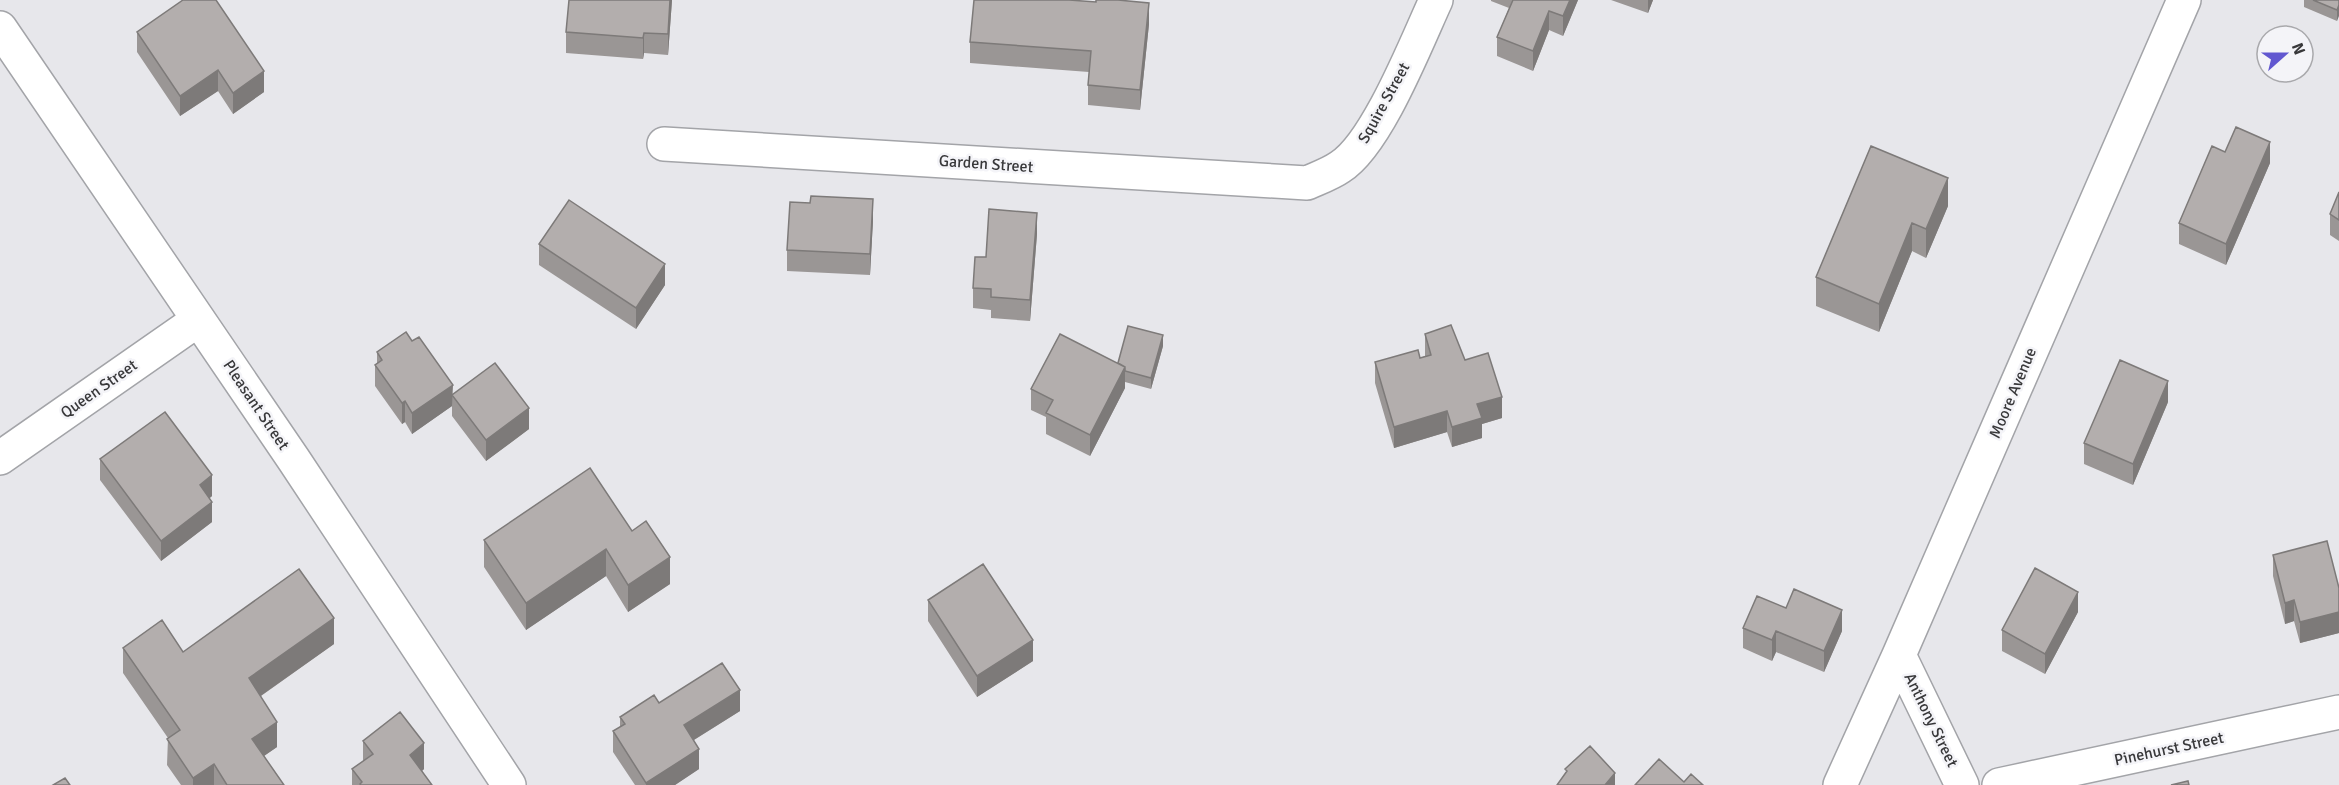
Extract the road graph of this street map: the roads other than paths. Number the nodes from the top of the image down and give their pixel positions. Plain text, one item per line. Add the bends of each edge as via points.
1 (1436, 0) edge
2 (2184, 0) edge
3 (0, 28) edge
4 (664, 144) dead end
5 (1307, 183) joint
6 (198, 321) junction
7 (0, 458) edge
8 (1899, 656) junction
9 (2339, 712) edge
10 (509, 785) edge
11 (1840, 785) edge
12 (1962, 785) edge
13 (1999, 785) edge

1 - 5 street, Squire Street via 1366,140 1341,166
2 - 8 street, Moore Avenue
3 - 6 street, Pleasant Street
4 - 5 street, Garden Street
6 - 7 street, Queen Street
6 - 10 street, Pleasant Street
8 - 11 street, Moore Avenue
8 - 12 street, Anthony Street
9 - 13 street, Pinehurst Street

